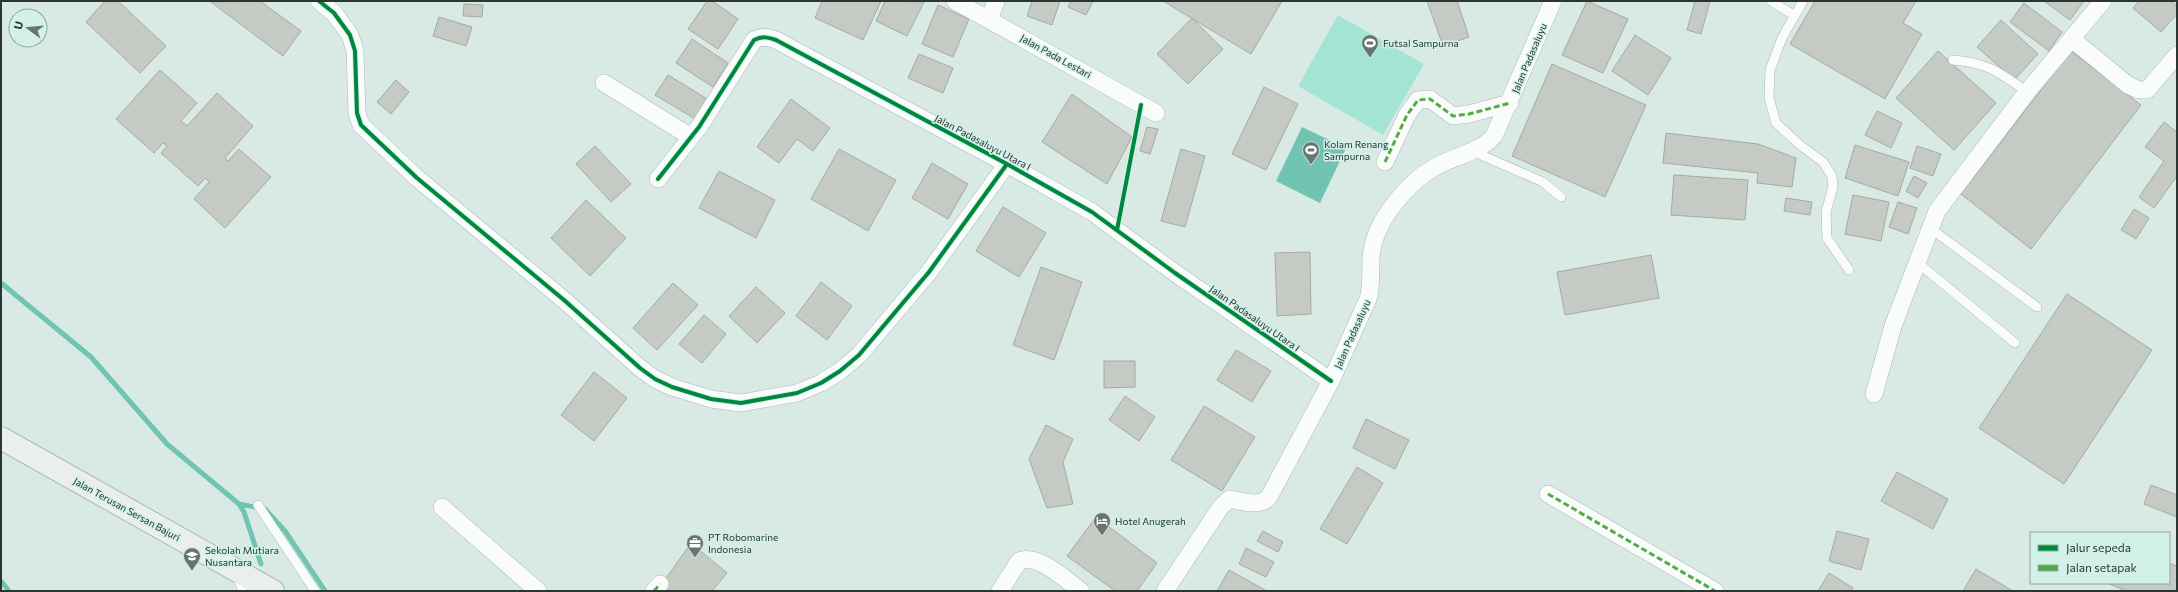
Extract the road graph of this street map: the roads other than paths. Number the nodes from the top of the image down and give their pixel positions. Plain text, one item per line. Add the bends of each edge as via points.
1 (319, 1) edge
2 (955, 1) edge
3 (996, 1) edge
4 (1553, 1) edge
5 (1771, 1) edge
6 (1803, 1) edge
7 (2103, 1) edge
8 (1795, 16) junction
9 (989, 20) junction
10 (2072, 39) junction
11 (2177, 54) edge
12 (1953, 60) dead end
13 (604, 82) dead end
14 (2026, 92) junction
15 (1510, 103) junction
16 (1156, 113) dead end
17 (691, 137) junction
18 (1471, 151) junction
19 (1385, 162) dead end
20 (1007, 164) junction
21 (658, 179) dead end
22 (1560, 197) dead end
23 (1930, 228) junction
24 (1917, 262) junction
25 (1849, 270) dead end
26 (2037, 306) dead end
27 (2015, 343) dead end
28 (1331, 381) junction
29 (1874, 394) dead end
30 (1, 438) edge
31 (1548, 494) dead end
32 (258, 505) dead end
33 (442, 507) dead end
34 (234, 569) junction
35 (243, 591) edge
36 (273, 591) edge
37 (315, 591) edge
38 (538, 591) edge
39 (1000, 591) edge
40 (1081, 591) edge
41 (1165, 591) edge
42 (1716, 591) edge

1 - 20 street via 334,13 350,35 355,51 357,113 361,125 417,178 564,300 640,368 672,387 711,399 741,403 797,393 840,371 859,355 930,272
2 - 9 street, Jalan Pada Lestari
3 - 9 street
4 - 15 street, Jalan Padasaluyu
5 - 8 lane
6 - 8 lane
7 - 10 street
8 - 25 lane via 1782,38 1770,70 1769,98 1776,123 1823,162 1832,176 1833,187 1826,212 1827,238
9 - 16 street, Jalan Pada Lestari
10 - 11 street via 2128,85 2139,90 2147,90
10 - 14 street
12 - 14 lane via 1968,61 1995,69
13 - 17 street
14 - 23 street via 1944,199
15 - 18 street, Jalan Padasaluyu via 1494,136 1485,145
15 - 19 street via 1454,116 1430,99 1418,100 1407,116
17 - 20 street, Jalan Padasaluyu Utara I via 754,40 761,37 776,40
17 - 21 street, Jalan Padasaluyu Utara I
18 - 22 lane via 1543,182
18 - 28 street, Jalan Padasaluyu via 1435,167 1415,181 1385,217 1372,248 1370,293
20 - 28 street, Jalan Padasaluyu Utara I via 1092,212
23 - 24 street
23 - 26 lane
24 - 27 lane
24 - 29 street via 1893,326
28 - 41 street, Jalan Padasaluyu via 1269,497 1265,502 1257,503 1229,499 1220,508
30 - 34 main road, Jalan Terusan Sersan Bajuri
31 - 42 street
32 - 37 lane
33 - 38 street
34 - 35 lane
34 - 36 main road, Jalan Terusan Sersan Bajuri
39 - 40 street via 1019,561 1027,559 1050,567

